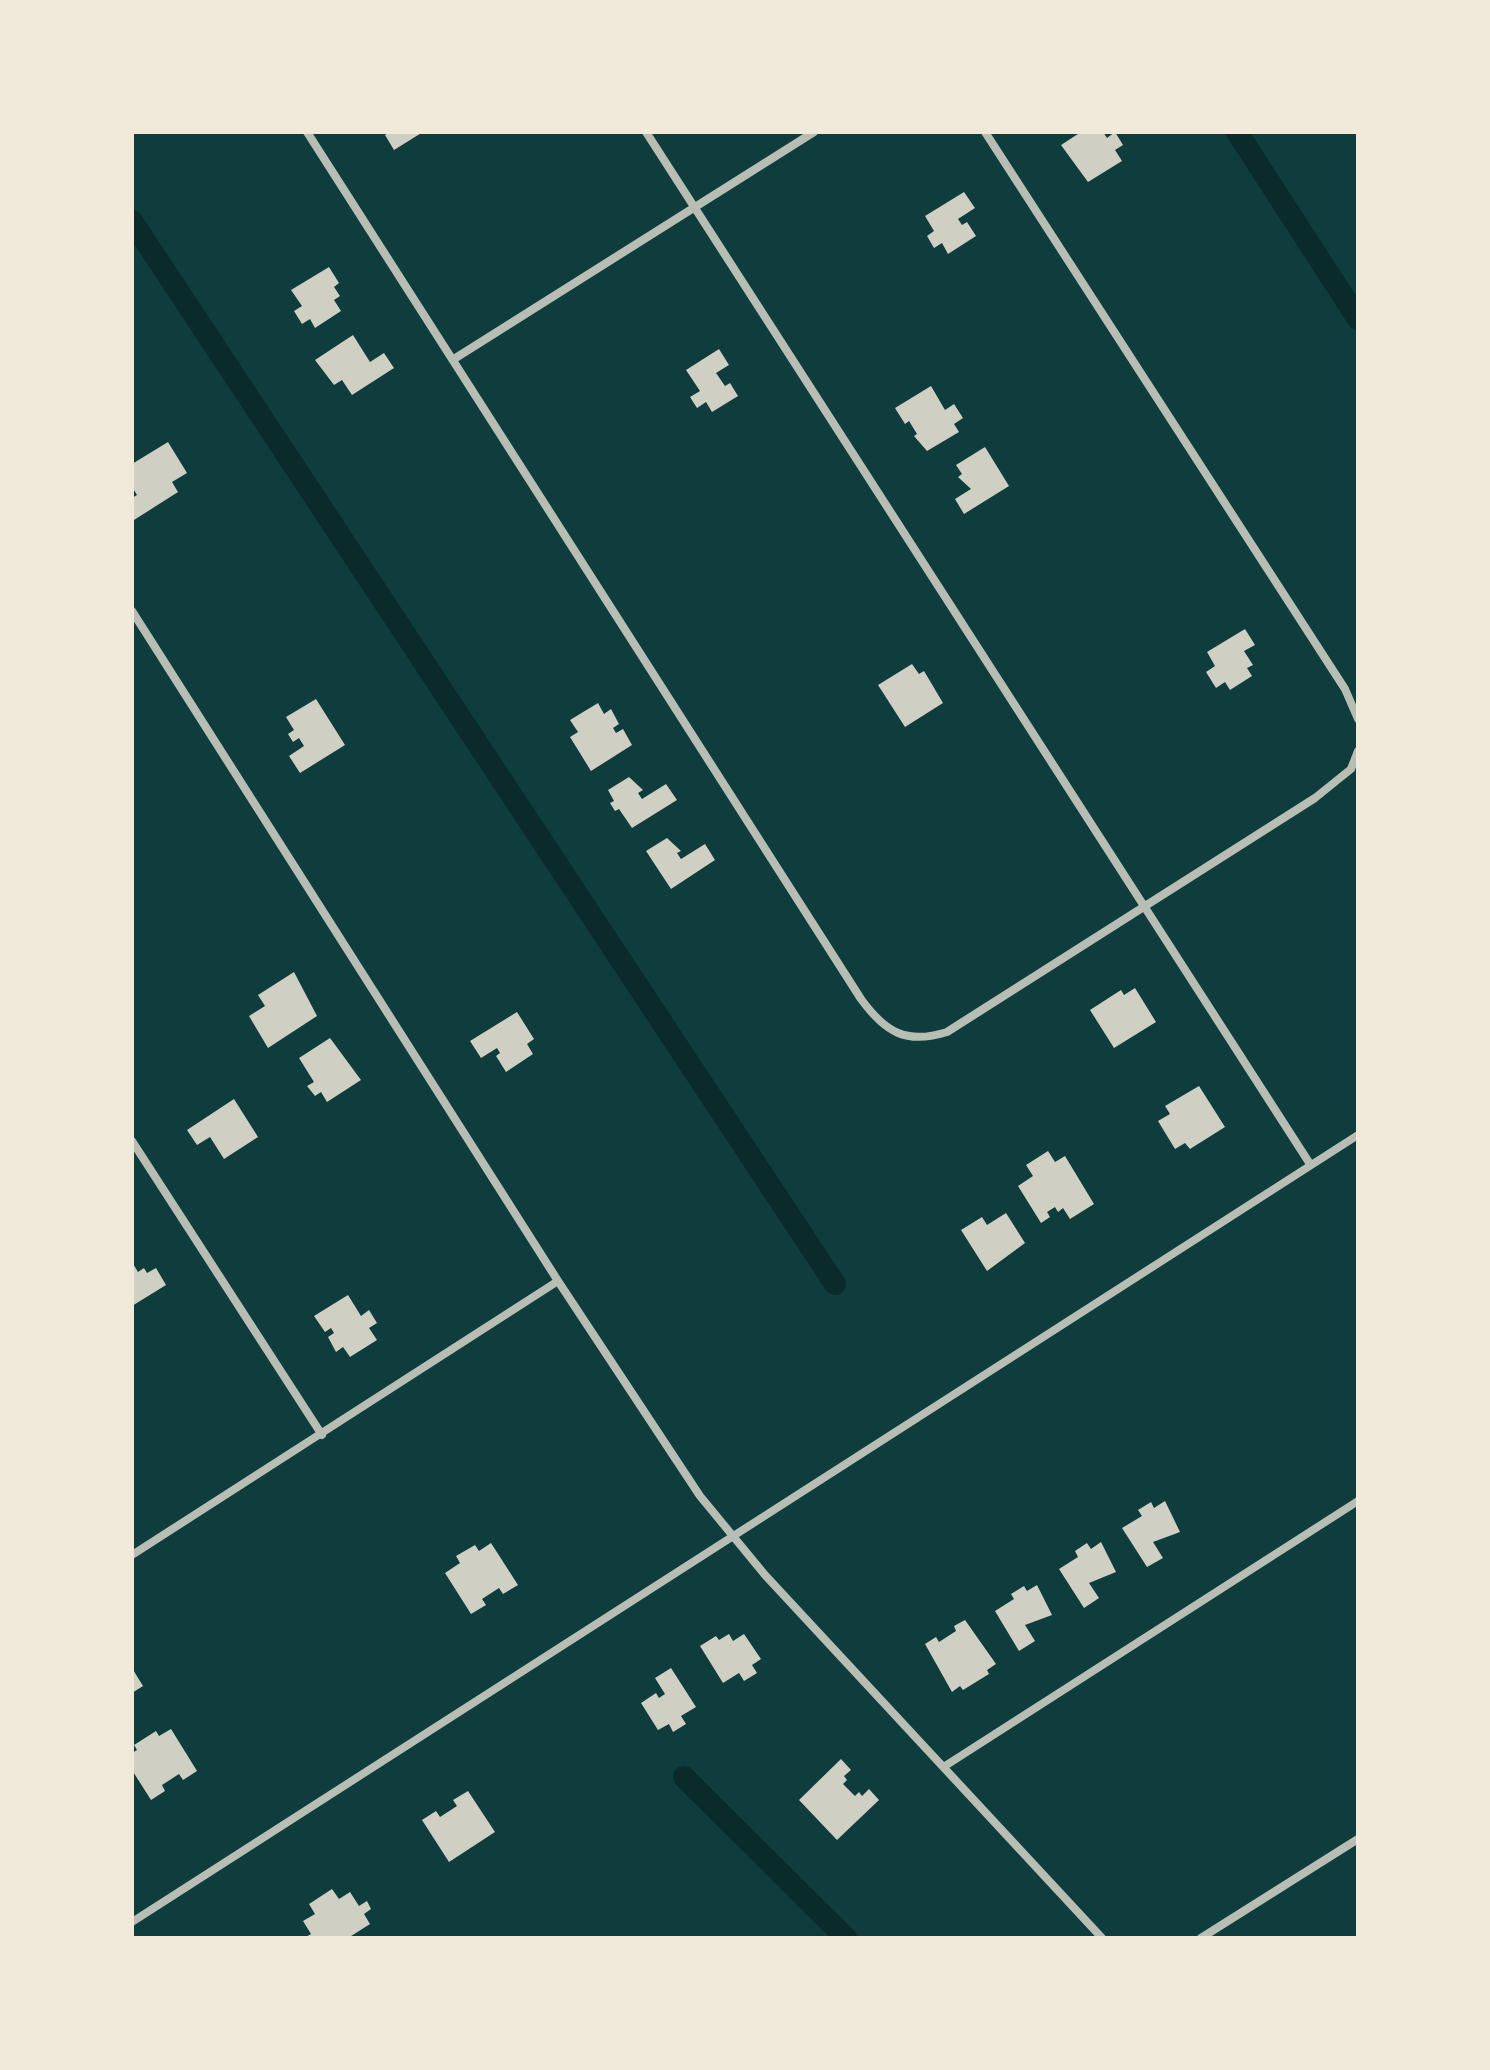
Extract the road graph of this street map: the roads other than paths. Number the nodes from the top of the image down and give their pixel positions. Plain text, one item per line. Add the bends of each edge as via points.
1 (307, 132) edge
2 (646, 132) edge
3 (814, 132) edge
4 (985, 132) edge
5 (695, 209) junction
6 (454, 359) junction
7 (132, 611) edge
8 (1358, 719) edge
9 (1358, 751) edge
10 (1145, 908) junction
11 (1358, 1135) edge
12 (132, 1141) edge
13 (1310, 1164) junction
14 (558, 1281) junction
15 (322, 1435) junction
16 (1358, 1501) edge
17 (732, 1536) junction
18 (132, 1555) edge
19 (945, 1766) junction
20 (1358, 1839) edge
21 (132, 1922) edge
22 (1102, 1938) edge
23 (1201, 1938) edge

1 - 6 street
2 - 5 street
3 - 5 street
4 - 8 street via 1345,689
5 - 6 street
5 - 10 street
6 - 10 street via 875,1019 897,1034 925,1039 947,1032
7 - 14 street
9 - 10 street via 1351,769 1334,785
10 - 13 street
11 - 13 street
12 - 15 street
13 - 17 street
14 - 15 street
14 - 17 street
15 - 18 street
16 - 19 street
17 - 19 street
17 - 21 street
19 - 22 street
20 - 23 street

